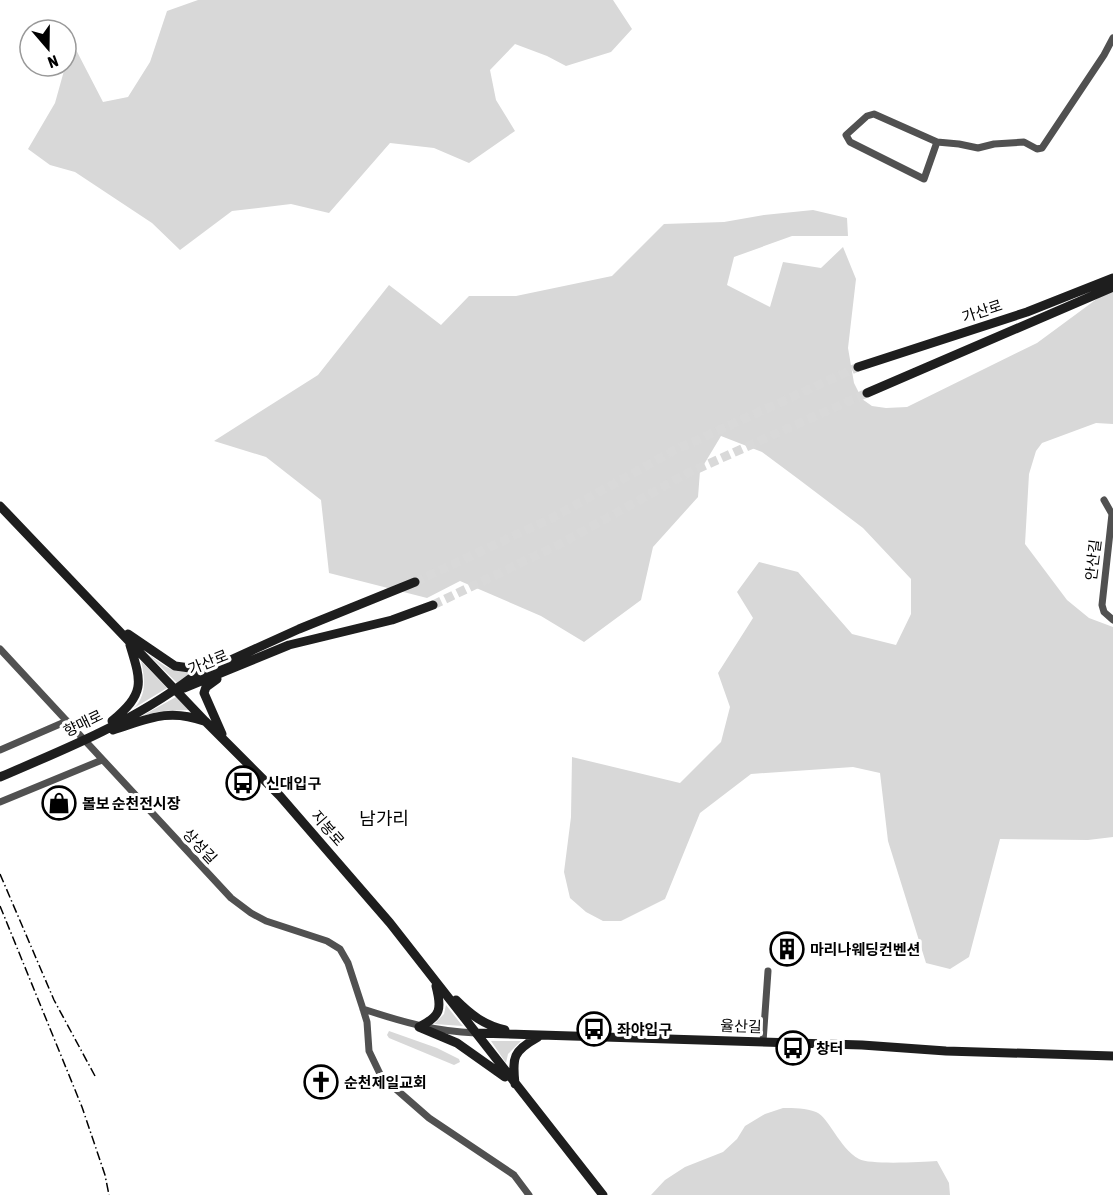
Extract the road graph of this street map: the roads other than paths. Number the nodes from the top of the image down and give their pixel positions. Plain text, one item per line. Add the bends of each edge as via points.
1 (1113, 38) edge
2 (937, 142) junction
3 (1113, 278) edge
4 (1113, 287) edge
5 (858, 367) tunnel mouth
6 (867, 393) tunnel mouth
7 (1104, 500) dead end
8 (0, 506) edge
9 (416, 582) tunnel mouth
10 (433, 605) tunnel mouth
11 (1113, 620) edge
12 (113, 624) junction
13 (129, 641) junction
14 (0, 650) edge
15 (255, 654) junction
16 (176, 690) junction
17 (67, 721) junction
18 (205, 721) junction
19 (89, 739) junction
20 (225, 741) junction
21 (0, 750) edge
22 (102, 760) junction
23 (0, 777) edge
24 (0, 802) edge
25 (768, 971) dead end
26 (435, 981) junction
27 (363, 1009) junction
28 (419, 1027) junction
29 (476, 1033) junction
30 (540, 1036) junction
31 (763, 1042) junction
32 (1113, 1056) edge
33 (515, 1084) junction
34 (529, 1195) edge
35 (603, 1195) edge

1 - 2 street via 1042,148 1024,142 978,148
2 - 2 street via 874,114 846,135 850,142 924,179
3 - 5 main road, 가산로 via 1027,312
4 - 6 main road, 가산로
7 - 11 street, 안산길 via 1112,514 1102,605
8 - 12 main road, 지봉로
9 - 15 main road, 가산로 via 299,629
10 - 15 main road, 가산로 via 392,620
12 - 13 main road, 지봉로
12 - 15 main road via 170,664 182,668
13 - 16 main road, 지봉로
13 - 19 main road via 138,670 135,698
14 - 17 street, 상성길
15 - 16 main road, 가산로 via 191,678
15 - 20 main road via 205,690
16 - 18 main road, 지봉로
16 - 19 main road, 향매로
17 - 19 street, 상성길
17 - 21 street
18 - 19 main road via 187,714 155,716
18 - 20 main road, 지봉로
19 - 22 street, 상성길
19 - 23 main road, 향매로
20 - 26 main road, 지봉로 via 345,870
22 - 24 street
22 - 27 street, 상성길 via 241,907 266,921 340,949
25 - 31 street
26 - 28 main road via 440,1006 434,1018
26 - 29 main road, 지봉로
26 - 30 main road via 483,1023
27 - 28 street
27 - 34 street, 상성길 via 369,1051 381,1076 429,1118 514,1175
28 - 29 street
28 - 33 main road via 457,1043
29 - 30 main road, 율산길
29 - 33 main road, 지봉로
30 - 31 main road, 율산길
30 - 33 main road via 514,1057
31 - 32 main road, 율산길
33 - 35 main road, 지봉로

